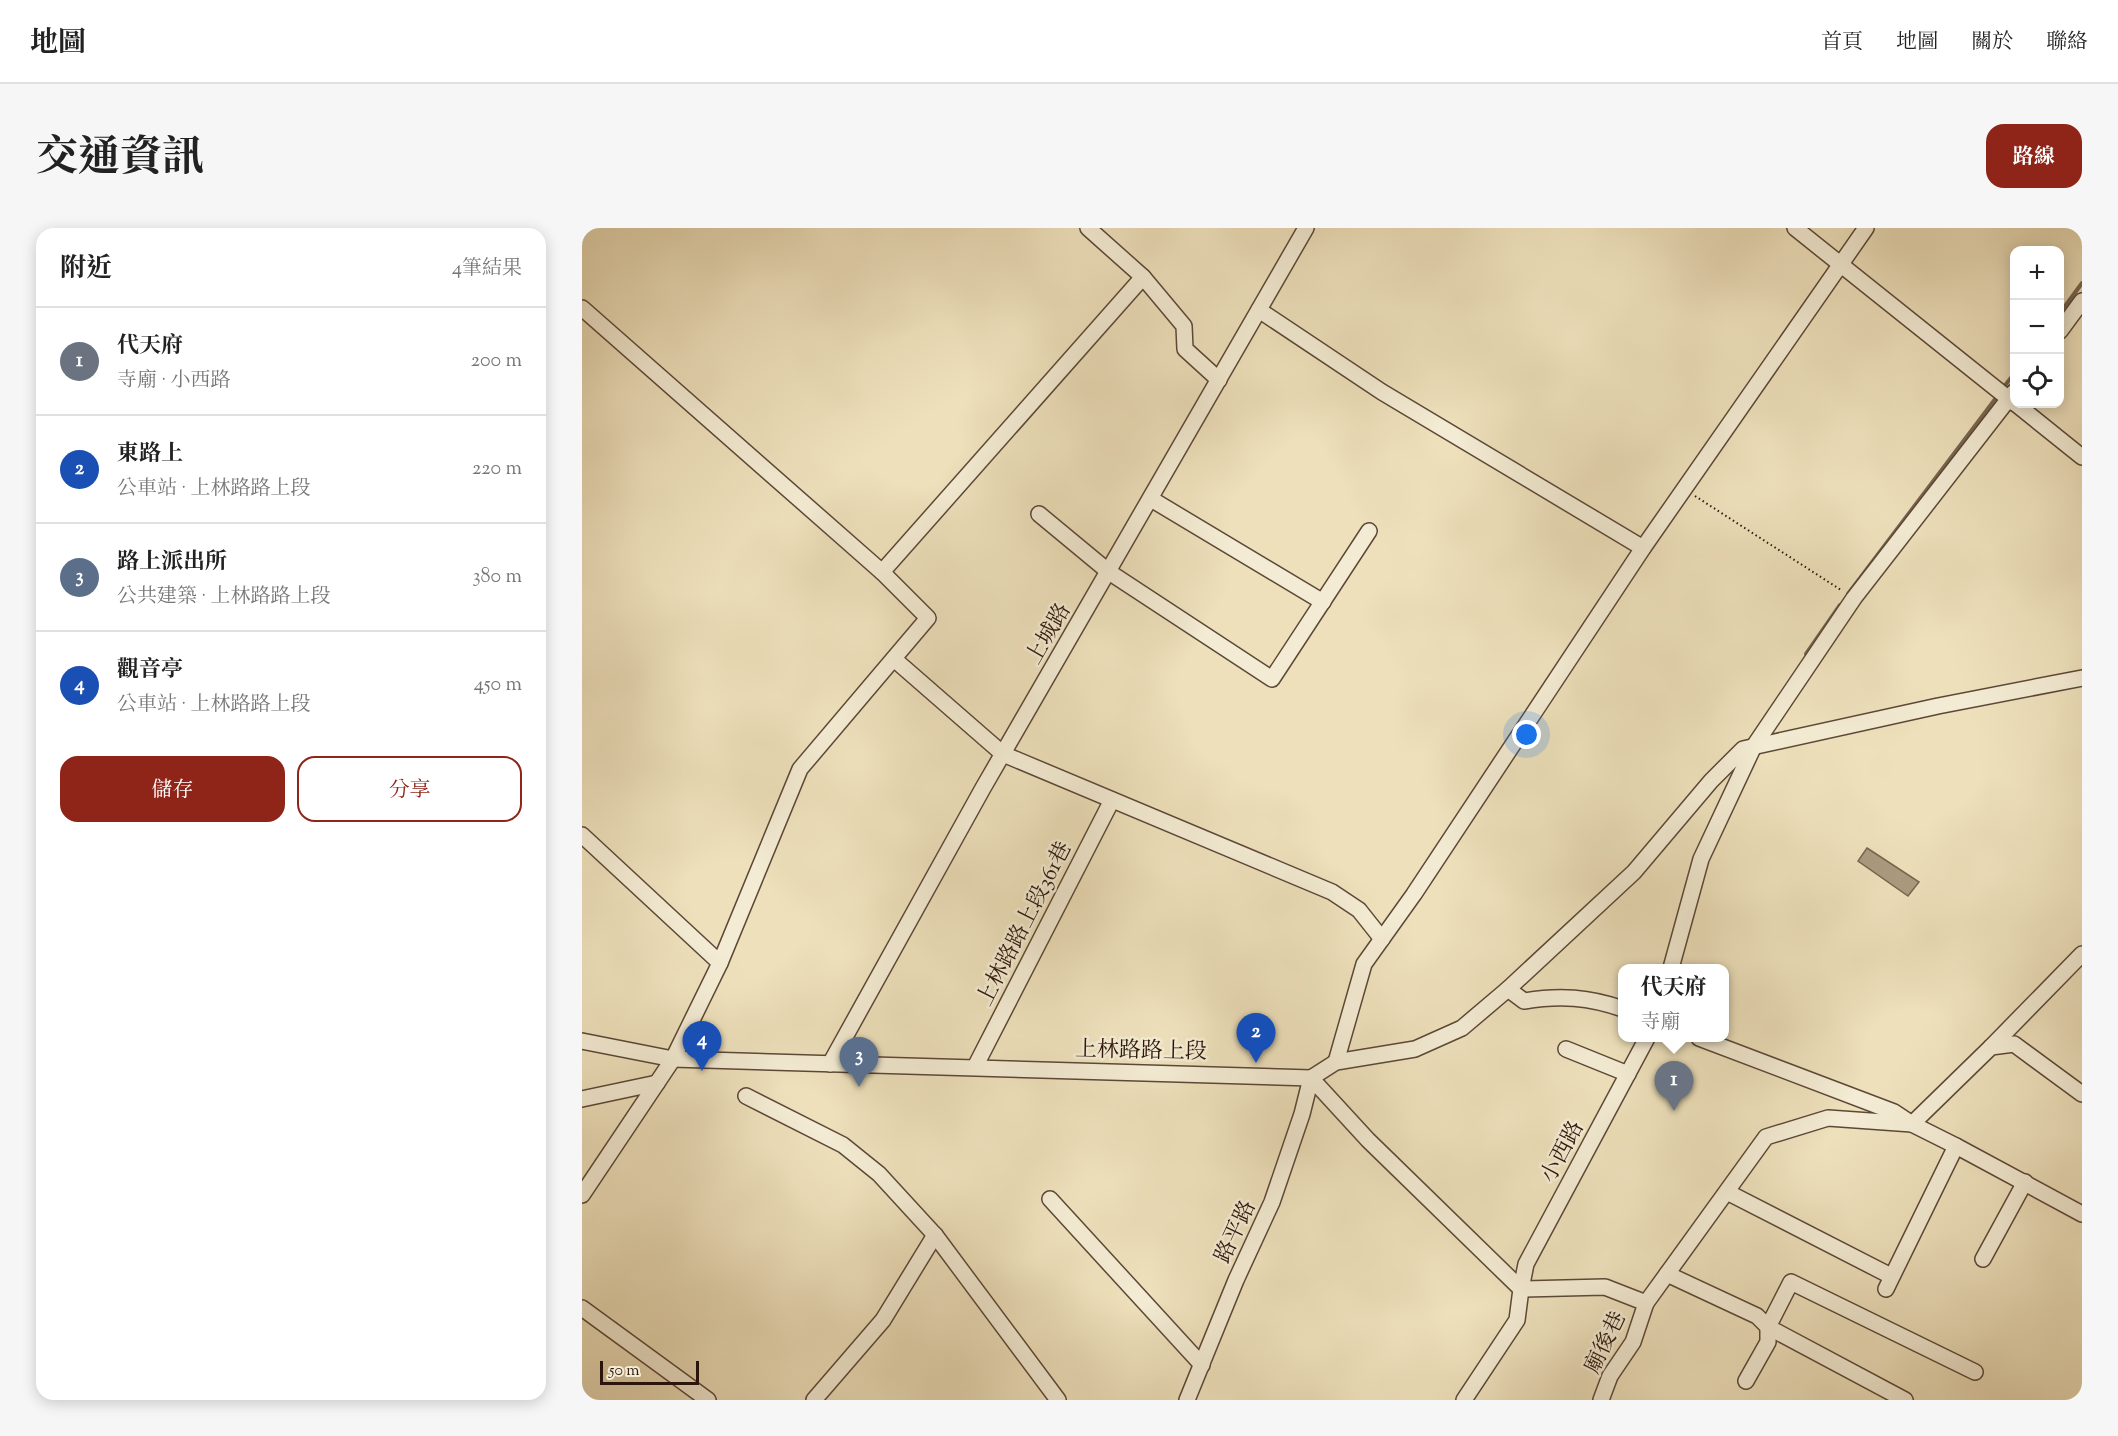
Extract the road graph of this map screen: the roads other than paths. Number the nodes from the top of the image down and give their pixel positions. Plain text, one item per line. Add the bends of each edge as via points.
1 (1088, 228) edge
2 (1306, 228) edge
3 (1795, 228) edge
4 (1866, 228) edge
5 (1842, 264) junction
6 (1143, 278) junction
7 (2082, 300) edge
8 (582, 308) edge
9 (1259, 310) junction
10 (2064, 325) edge
11 (1220, 380) junction
12 (2010, 396) edge
13 (2010, 404) edge
14 (2025, 408) edge
15 (2082, 457) edge
16 (1151, 500) junction
17 (1039, 514) dead end
18 (1369, 531) dead end
19 (1643, 548) junction
20 (882, 572) junction
21 (1109, 572) junction
22 (1323, 602) junction
23 (894, 659) junction
24 (2082, 678) edge
25 (1754, 746) junction
26 (1003, 754) junction
27 (1112, 800) junction
28 (582, 835) edge
29 (1382, 939) junction
30 (2082, 954) edge
31 (720, 963) junction
32 (1672, 964) edge
33 (1508, 989) junction
34 (1618, 1007) edge
35 (582, 1041) edge
36 (1645, 1042) edge
37 (1710, 1042) edge
38 (1991, 1047) junction
39 (1566, 1050) dead end
40 (673, 1059) junction
41 (1336, 1062) junction
42 (830, 1064) junction
43 (975, 1067) junction
44 (1628, 1074) junction
45 (1311, 1078) junction
46 (657, 1083) junction
47 (2082, 1095) edge
48 (746, 1096) dead end
49 (582, 1099) edge
50 (1912, 1124) junction
51 (1956, 1146) junction
52 (2025, 1182) junction
53 (1726, 1192) junction
54 (582, 1195) edge
55 (1050, 1198) dead end
56 (2082, 1214) edge
57 (935, 1235) junction
58 (1983, 1259) dead end
59 (1667, 1274) junction
60 (1521, 1289) junction
61 (1646, 1303) junction
62 (582, 1308) edge
63 (1768, 1327) junction
64 (1202, 1365) junction
65 (1975, 1372) dead end
66 (1746, 1381) dead end
67 (708, 1400) edge
68 (814, 1400) edge
69 (1058, 1400) edge
70 (1187, 1400) edge
71 (1464, 1400) edge
72 (1601, 1400) edge
73 (1905, 1400) edge

1 - 6 street
2 - 9 street, 上城路
3 - 5 street
4 - 5 street
5 - 12 street
5 - 19 street
6 - 11 street via 1184,326 1185,349
6 - 20 street
7 - 10 street
8 - 20 street
9 - 11 street, 上城路
9 - 19 street via 1382,392
11 - 16 street, 上城路
13 - 25 street via 1854,598
14 - 15 street
16 - 21 street, 上城路
16 - 22 street
17 - 21 street
18 - 22 street
19 - 29 street
20 - 23 street via 928,618
21 - 22 street via 1272,679
21 - 26 street, 上城路
23 - 26 street
23 - 31 street via 800,769
24 - 25 street
25 - 32 street via 1701,859
25 - 33 street via 1743,749 1711,780 1634,872
26 - 27 street
26 - 42 street, 上城路
27 - 29 street via 1332,892 1359,910
27 - 43 street, 上林路路上段361巷
28 - 31 street
29 - 41 street via 1364,964
30 - 38 street
31 - 40 street
33 - 34 street via 1524,1001 1554,996 1600,1001
33 - 41 street via 1462,1028 1415,1049
35 - 40 street, 上林路路上段
36 - 44 street, 小西路
37 - 50 street via 1894,1112
38 - 47 street via 2014,1044
38 - 50 street
39 - 44 street
40 - 42 street, 上林路路上段
40 - 46 street
41 - 45 street
42 - 43 street, 上林路路上段
43 - 45 street, 上林路路上段
44 - 60 street, 小西路 via 1526,1263
45 - 60 street via 1368,1140
45 - 64 street, 路平路 via 1272,1202
46 - 49 street
46 - 54 street
48 - 57 street via 843,1145 879,1174
50 - 51 street
50 - 53 street, 廟後巷 via 1828,1118 1766,1137
51 - 52 street
51 - 53 street via 1887,1282
52 - 56 street
52 - 58 street
53 - 59 street, 廟後巷
55 - 64 street
57 - 68 street via 883,1320
57 - 69 street
59 - 61 street, 廟後巷
59 - 63 street via 1757,1316
60 - 61 street via 1605,1287
60 - 71 street via 1517,1320
61 - 72 street, 廟後巷 via 1633,1342 1610,1376
62 - 67 street
63 - 65 street via 1791,1282
63 - 66 street via 1768,1342
63 - 73 street
64 - 70 street, 路平路

